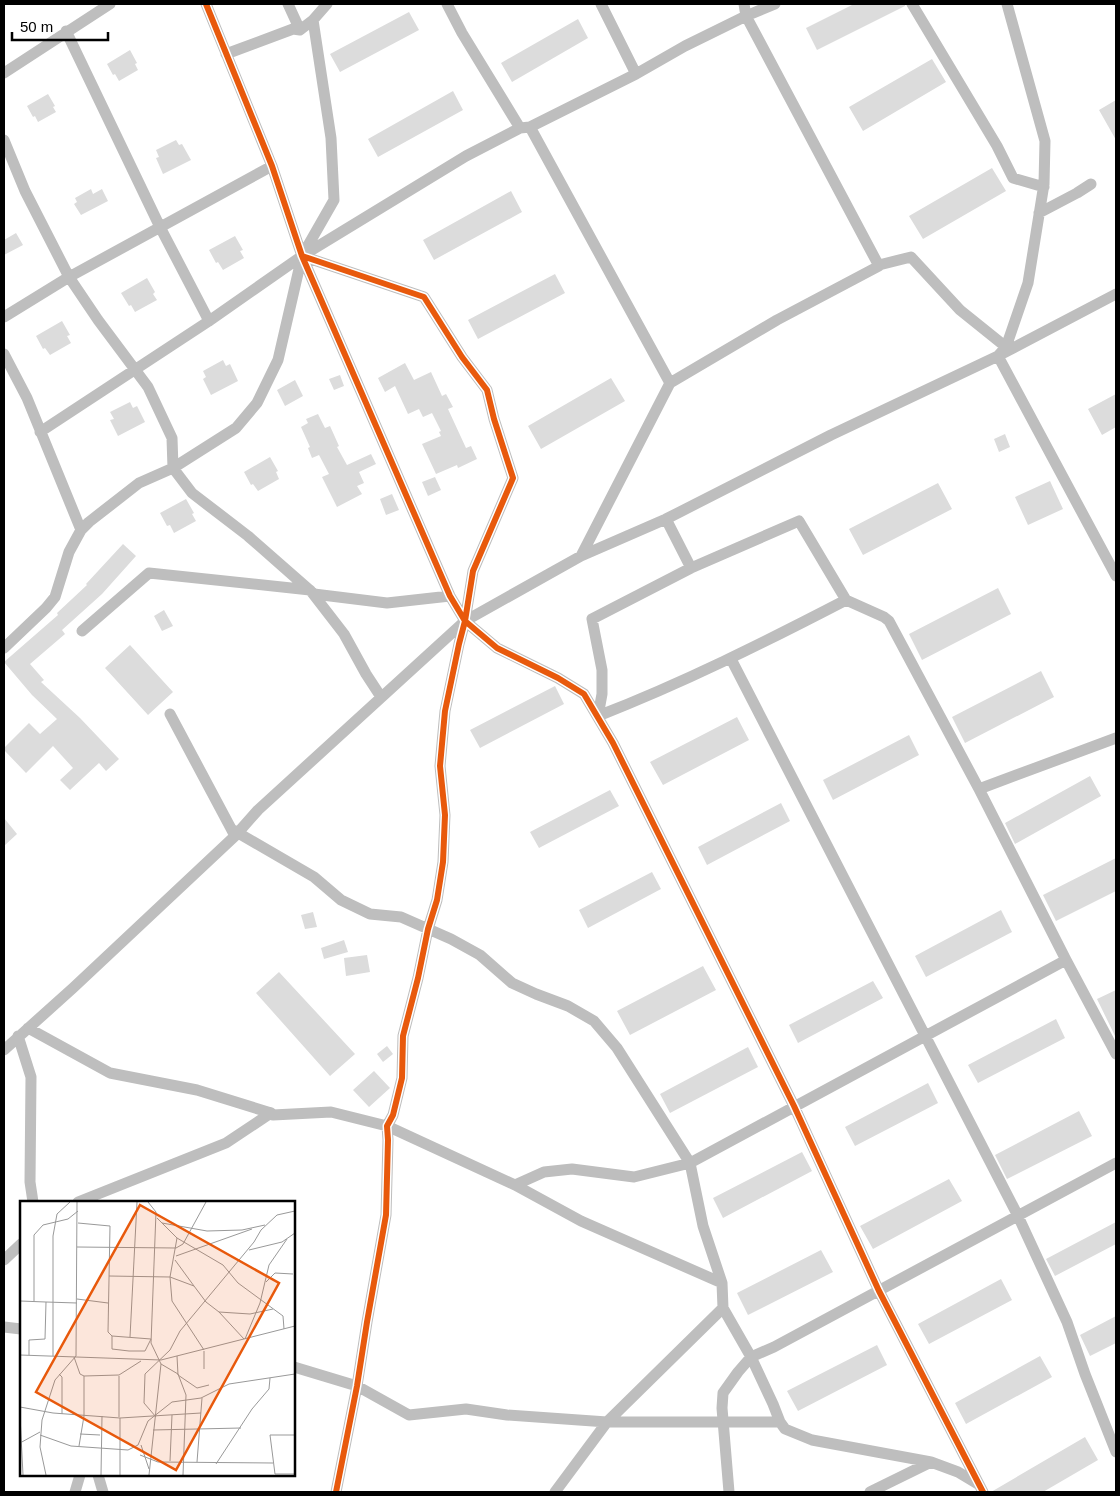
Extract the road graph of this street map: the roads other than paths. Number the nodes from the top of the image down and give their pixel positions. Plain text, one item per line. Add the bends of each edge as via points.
1 (110, 4) edge
2 (206, 4) edge
3 (288, 4) edge
4 (327, 4) edge
5 (447, 4) edge
6 (601, 4) edge
7 (744, 4) edge
8 (775, 4) edge
9 (912, 4) edge
10 (1007, 4) edge
11 (746, 16) junction
12 (314, 20) junction
13 (300, 30) junction
14 (66, 31) junction
15 (226, 54) junction
16 (4, 73) edge
17 (636, 74) junction
18 (525, 127) junction
19 (4, 140) edge
20 (272, 166) junction
21 (1091, 184) dead end
22 (1044, 187) junction
23 (1039, 213) junction
24 (160, 227) junction
25 (302, 256) junction
26 (879, 264) junction
27 (69, 277) junction
28 (1116, 294) edge
29 (4, 317) edge
30 (209, 321) junction
31 (1002, 352) junction
32 (4, 354) edge
33 (136, 369) junction
34 (670, 383) junction
35 (40, 432) junction
36 (173, 468) junction
37 (666, 519) junction
38 (81, 530) junction
39 (581, 556) junction
40 (691, 568) junction
41 (1116, 576) edge
42 (310, 590) junction
43 (450, 596) junction
44 (846, 600) junction
45 (465, 621) junction
46 (82, 631) dead end
47 (4, 648) edge
48 (731, 659) junction
49 (381, 697) junction
50 (170, 714) dead end
51 (598, 716) junction
52 (1116, 738) edge
53 (979, 789) junction
54 (235, 832) junction
55 (428, 929) junction
56 (1066, 960) junction
57 (28, 1028) junction
58 (18, 1036) junction
59 (924, 1036) junction
60 (4, 1050) edge
61 (1116, 1054) edge
62 (794, 1106) junction
63 (271, 1113) junction
64 (387, 1126) junction
65 (690, 1162) junction
66 (1116, 1163) edge
67 (515, 1185) junction
68 (33, 1201) edge
69 (81, 1201) edge
70 (1018, 1216) junction
71 (20, 1245) edge
72 (4, 1260) edge
73 (722, 1283) junction
74 (879, 1291) junction
75 (722, 1308) junction
76 (4, 1327) edge
77 (20, 1329) edge
78 (751, 1357) junction
79 (295, 1367) edge
80 (357, 1386) junction
81 (607, 1422) junction
82 (722, 1422) junction
83 (780, 1422) junction
84 (1116, 1452) edge
85 (931, 1462) junction
86 (80, 1476) edge
87 (98, 1476) edge
88 (981, 1488) edge
89 (75, 1492) edge
90 (102, 1492) edge
91 (336, 1492) edge
92 (555, 1492) edge
93 (729, 1492) edge
94 (870, 1492) edge

1 - 14 street
2 - 15 street
3 - 13 street
4 - 12 street
5 - 18 street via 462,33
6 - 17 street
7 - 11 street
8 - 11 street
9 - 22 street via 1013,178
10 - 22 street via 1045,141
11 - 17 street
11 - 26 street
12 - 13 street
12 - 25 street via 331,138 334,200
13 - 15 street
14 - 16 street
14 - 24 street
15 - 20 street
17 - 18 street
18 - 25 street via 466,156
18 - 34 street
19 - 27 street via 25,191
20 - 24 street
20 - 25 street
21 - 23 street
22 - 23 street
23 - 31 street via 1028,283
24 - 27 street
24 - 30 street
25 - 30 street
25 - 36 street via 278,360 257,403 236,428
25 - 43 street
25 - 45 street via 424,297 487,390 513,478 473,571
26 - 31 street via 910,258
26 - 34 street
27 - 29 street
27 - 33 street
28 - 31 street
30 - 33 street
31 - 37 street
31 - 41 street
32 - 35 street
33 - 35 street
33 - 36 street via 172,438
34 - 39 street
35 - 38 street
36 - 38 street via 139,483
36 - 42 street via 192,493
37 - 39 street
37 - 40 street
38 - 47 street via 69,552 55,597
39 - 45 street
40 - 44 street via 799,521
40 - 51 street via 592,618 602,670
42 - 43 street via 314,594 387,603
42 - 46 street via 149,573
42 - 49 street via 344,634
43 - 45 street
44 - 48 street
44 - 53 street via 889,621
45 - 49 street
45 - 51 street via 497,648 584,694
45 - 55 street via 445,711 440,766 445,815 443,862
48 - 51 street
48 - 59 street
49 - 54 street
50 - 54 street
51 - 62 street
52 - 53 street
53 - 56 street
54 - 55 street via 314,877 341,900 370,914 401,916
54 - 57 street
55 - 64 street via 403,1036 402,1078
55 - 65 street via 480,955 512,983 568,1006 594,1021 617,1048
56 - 59 street
56 - 61 street
57 - 58 street
57 - 63 street via 110,1073 197,1090
58 - 60 street
58 - 68 street via 31,1077 30,1182
59 - 62 street
59 - 70 street
62 - 65 street
62 - 74 street
63 - 64 street via 331,1112
63 - 69 street via 226,1143
64 - 67 street
64 - 80 street via 386,1215
65 - 67 street via 634,1177 572,1169 544,1172
65 - 73 street via 703,1226
66 - 70 street
67 - 73 street via 581,1220
70 - 74 street
70 - 84 street via 1067,1322
71 - 72 street
73 - 75 street
74 - 78 street
74 - 88 street
75 - 78 street
75 - 81 street
76 - 77 street
78 - 82 street via 723,1393
78 - 83 street
79 - 80 street
80 - 81 street via 409,1415 466,1409
80 - 91 street
81 - 82 street
81 - 92 street
82 - 83 street
82 - 93 street
83 - 85 street via 785,1429 812,1440
85 - 88 street via 958,1472
85 - 94 street
86 - 89 street
87 - 90 street

